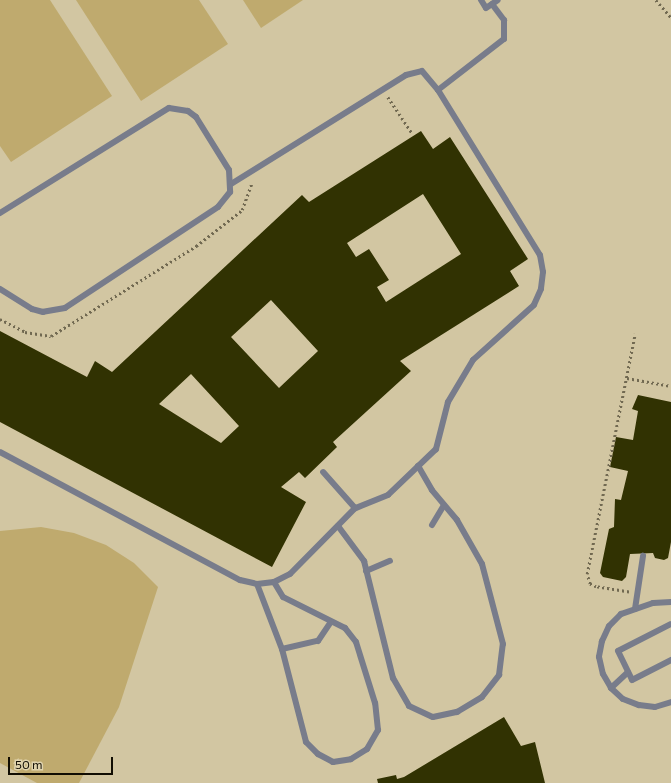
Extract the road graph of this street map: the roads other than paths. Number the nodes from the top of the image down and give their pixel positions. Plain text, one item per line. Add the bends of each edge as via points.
1 (481, 0) edge
2 (498, 0) edge
3 (492, 4) junction
4 (438, 90) junction
5 (231, 184) junction
6 (0, 213) edge
7 (0, 289) edge
8 (0, 452) edge
9 (418, 466) junction
10 (323, 472) dead end
11 (444, 505) junction
12 (355, 508) junction
13 (432, 525) dead end
14 (338, 526) junction
15 (643, 556) dead end
16 (390, 561) dead end
17 (366, 571) junction
18 (274, 582) junction
19 (257, 584) junction
20 (671, 602) edge
21 (636, 609) junction
22 (331, 622) junction
23 (671, 624) edge
24 (282, 649) junction
25 (671, 660) edge
26 (628, 672) junction
27 (611, 688) junction
28 (671, 702) edge

1 - 3 lane via 486,8
2 - 3 lane
3 - 4 lane via 504,20 504,39
4 - 5 lane via 422,71 406,75
4 - 9 lane via 532,240 540,255 543,272 541,289 534,304 473,360 448,402 436,449
5 - 6 lane via 230,170 196,117 188,111 169,108
5 - 7 lane via 230,192 218,207 65,308 50,312 32,309
8 - 19 lane via 240,580
9 - 11 lane
9 - 12 lane via 388,494
10 - 12 lane
11 - 13 lane
11 - 17 lane via 482,564 503,644 499,675 482,697 457,712 433,717 409,706 393,678
12 - 14 lane
14 - 17 lane via 364,561
14 - 18 lane via 290,574
15 - 21 lane
16 - 17 lane
18 - 19 lane
18 - 22 lane via 284,597
19 - 24 lane
20 - 21 lane via 653,603
21 - 27 lane via 621,614 609,626 602,641 599,657 603,674
22 - 24 lane via 318,641
22 - 24 lane via 345,628 356,642 375,703 378,730 367,749 351,759 333,762 318,754 306,742
23 - 26 lane via 618,651
25 - 26 lane via 632,680
26 - 27 lane
27 - 28 lane via 623,699 639,705 655,706

